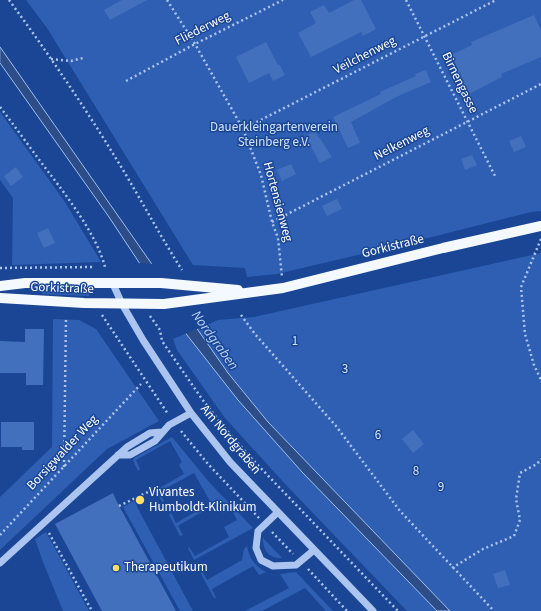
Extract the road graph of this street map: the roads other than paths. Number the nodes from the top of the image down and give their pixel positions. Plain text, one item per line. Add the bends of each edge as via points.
1 (541, 226) edge
2 (113, 284) junction
3 (0, 286) edge
4 (252, 292) junction
5 (0, 298) edge
6 (122, 304) junction
7 (191, 413) junction
8 (278, 512) junction
9 (314, 550) junction
10 (0, 563) edge
11 (368, 610) edge

1 - 4 main road, Gorkistraße via 283,288
2 - 3 main road, Gorkistraße via 25,283
2 - 4 main road, Gorkistraße via 185,284
2 - 6 street, Gorkistraße
4 - 6 main road, Gorkistraße via 164,304
5 - 6 main road, Gorkistraße
6 - 7 street, Am Nordgraben
7 - 8 street, Am Nordgraben via 230,462
7 - 10 street via 169,425 162,432 150,433 127,447
8 - 9 street, Am Nordgraben
8 - 9 street via 258,531 256,548 261,560 273,566 296,565
9 - 11 street, Am Nordgraben

